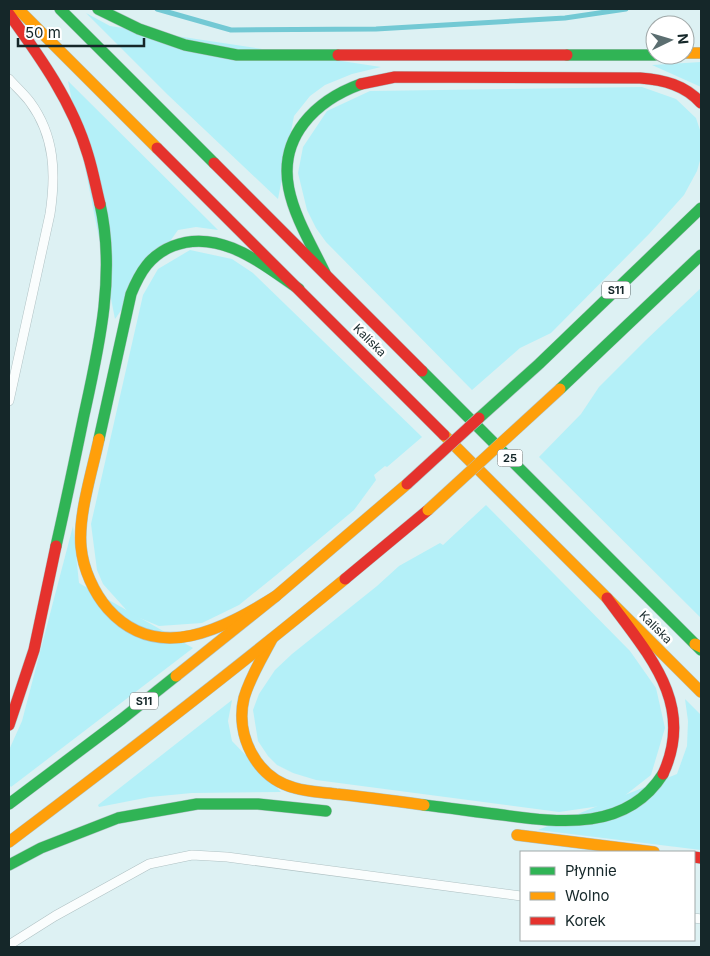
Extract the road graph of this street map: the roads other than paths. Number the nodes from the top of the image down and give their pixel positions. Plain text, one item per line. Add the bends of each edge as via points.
1 (18, 9) edge
2 (60, 9) edge
3 (98, 9) edge
4 (9, 14) edge
5 (645, 54) edge
6 (9, 79) edge
7 (701, 103) edge
8 (701, 200) edge
9 (697, 212) edge
10 (701, 255) edge
11 (325, 272) junction
12 (701, 272) edge
13 (672, 284) junction
14 (299, 289) junction
15 (9, 401) edge
16 (276, 596) junction
17 (607, 598) junction
18 (272, 639) junction
19 (699, 647) edge
20 (701, 692) edge
21 (9, 725) edge
22 (9, 804) edge
23 (335, 812) dead end
24 (509, 834) dead end
25 (9, 842) edge
26 (646, 851) edge
27 (9, 865) edge
28 (520, 896) edge
29 (9, 945) edge

1 - 14 main road, Kaliska
2 - 11 main road, Kaliska
3 - 5 main road via 138,29 185,45 237,55
4 - 21 main road via 57,85 88,154 104,223 106,273 102,329 82,427 34,650
6 - 15 lane via 30,102 43,126 53,157 54,188
7 - 11 main road via 679,86 631,78 395,77 359,84 335,94 301,126 289,147 286,172 298,215
8 - 9 main road
9 - 16 main road, S11, bridge via 539,364 407,484
10 - 13 main road, S11
11 - 19 main road, Kaliska / 25
12 - 13 main road
13 - 18 main road, S11, bridge via 428,510
14 - 16 main road via 250,257 210,240 195,239 174,244 153,256 140,272 131,294 81,522 81,550 95,592 110,612 142,633 156,638 201,634 236,620
14 - 17 main road, Kaliska
16 - 22 main road, S11
17 - 18 main road via 666,686 673,706 675,731 671,755 661,778 643,798 603,817 580,820 548,820 294,788 274,780 258,766 248,750 243,703
17 - 20 main road, Kaliska
18 - 25 main road, S11
23 - 27 main road via 258,804 196,804 118,818 40,848
24 - 26 main road
28 - 29 lane via 192,855 149,864

